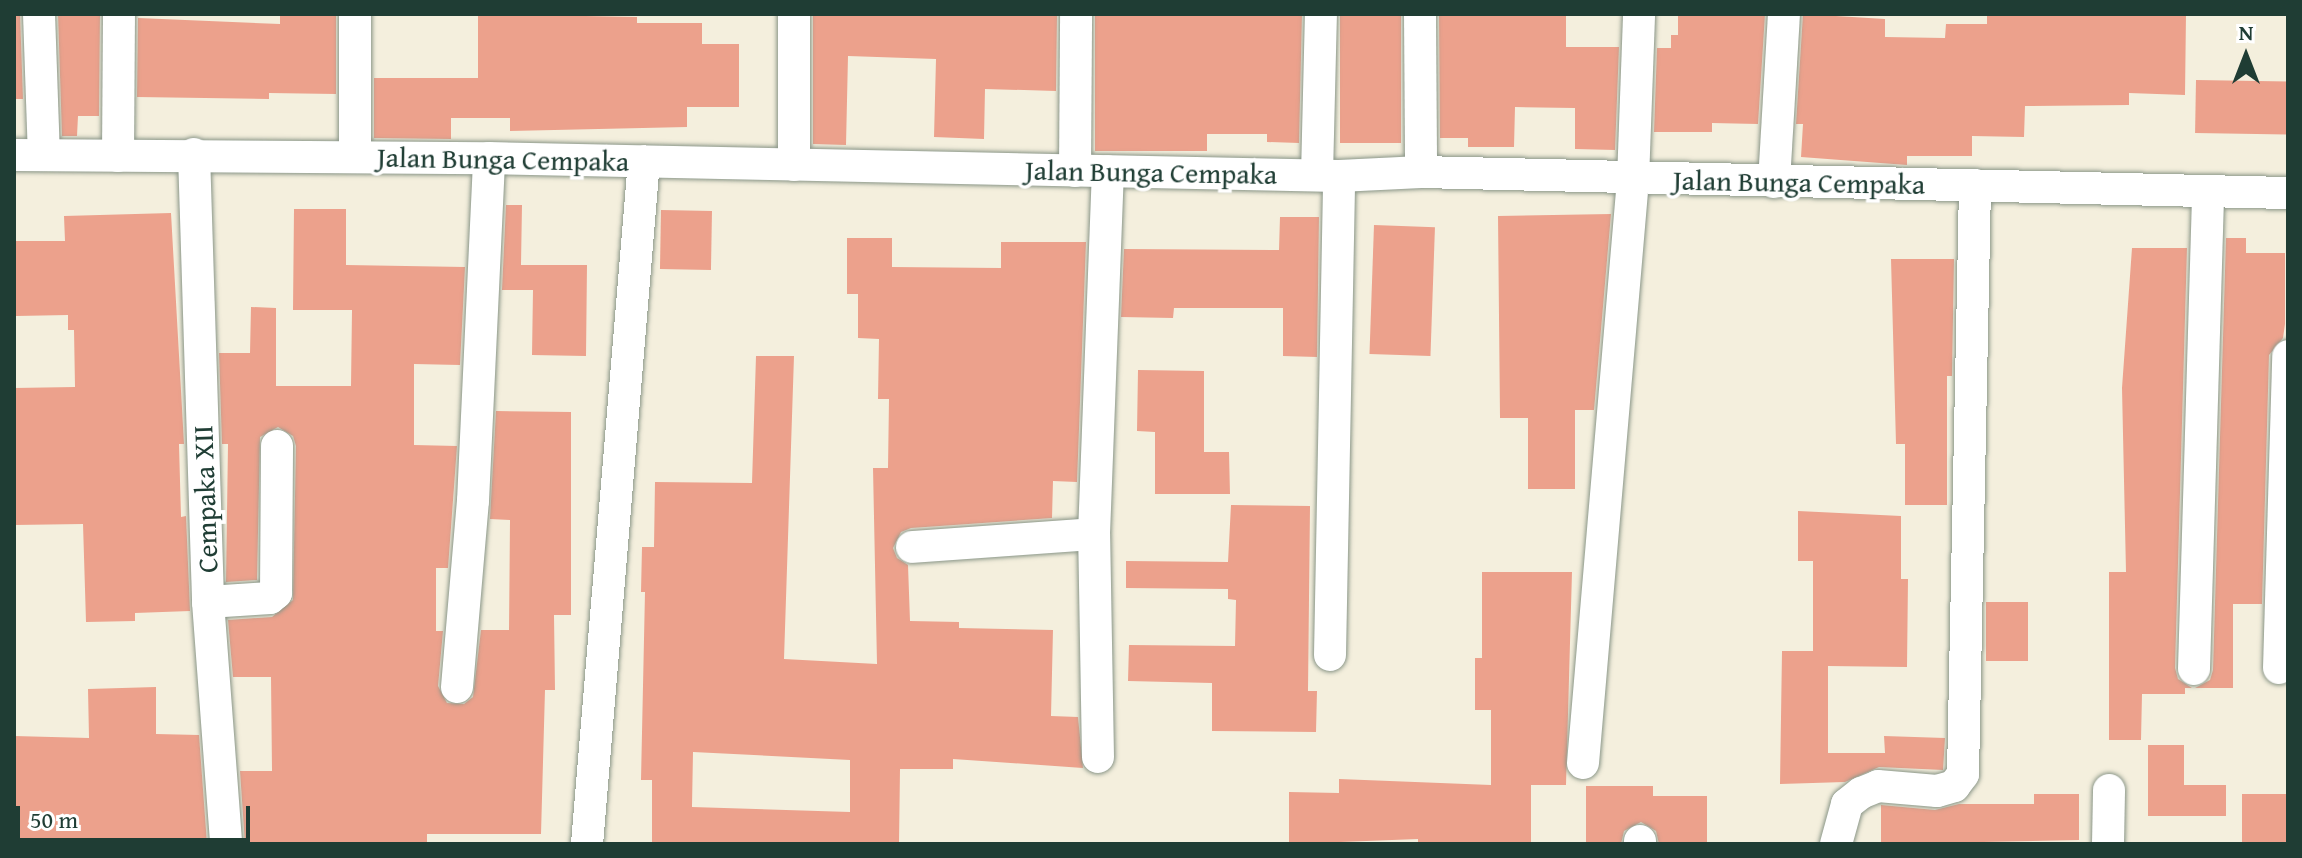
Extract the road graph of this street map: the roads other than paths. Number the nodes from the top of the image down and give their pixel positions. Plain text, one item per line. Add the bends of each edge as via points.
1 (39, 14) edge
2 (119, 14) edge
3 (355, 14) edge
4 (794, 14) edge
5 (1076, 14) edge
6 (1321, 14) edge
7 (1420, 14) edge
8 (1639, 14) edge
9 (1784, 14) edge
10 (194, 154) junction
11 (29, 155) edge
12 (118, 156) junction
13 (355, 156) junction
14 (489, 158) junction
15 (644, 161) junction
16 (794, 165) junction
17 (1075, 171) junction
18 (1108, 171) junction
19 (1421, 172) junction
20 (1328, 176) junction
21 (1633, 180) junction
22 (1774, 182) junction
23 (1975, 185) junction
24 (2208, 192) junction
25 (2288, 193) edge
26 (2288, 356) edge
27 (277, 446) dead end
28 (1094, 534) junction
29 (912, 547) dead end
30 (208, 602) junction
31 (1330, 655) dead end
32 (2279, 668) dead end
33 (2194, 669) dead end
34 (457, 687) dead end
35 (1098, 757) dead end
36 (1583, 763) dead end
37 (2109, 790) dead end
38 (226, 844) edge
39 (587, 844) edge
40 (1836, 844) edge
41 (2108, 844) edge

1 - 11 street
2 - 12 street
3 - 13 street
4 - 16 street
5 - 17 street
6 - 20 street
7 - 19 street
8 - 21 street
9 - 22 street
10 - 12 street, Jalan Bunga Cempaka
10 - 13 street, Jalan Bunga Cempaka
10 - 30 street, Cempaka XII
11 - 12 street, Jalan Bunga Cempaka
13 - 14 street, Jalan Bunga Cempaka
14 - 15 street, Jalan Bunga Cempaka
14 - 34 street via 473,501
15 - 16 street, Jalan Bunga Cempaka
15 - 39 street
16 - 17 street, Jalan Bunga Cempaka
17 - 18 street, Jalan Bunga Cempaka
18 - 20 street, Jalan Bunga Cempaka
18 - 28 street
19 - 20 street, Jalan Bunga Cempaka
19 - 21 street, Jalan Bunga Cempaka
20 - 31 street
21 - 22 street, Jalan Bunga Cempaka
21 - 36 street
22 - 23 street, Jalan Bunga Cempaka
23 - 24 street, Jalan Bunga Cempaka
23 - 40 street via 1963,774 1954,786 1937,791 1878,786 1861,793 1847,804
24 - 25 street, Jalan Bunga Cempaka
24 - 33 street
26 - 32 street
27 - 30 street via 276,593 270,598
28 - 29 street
28 - 35 street
30 - 38 street, Cempaka XII
37 - 41 street

